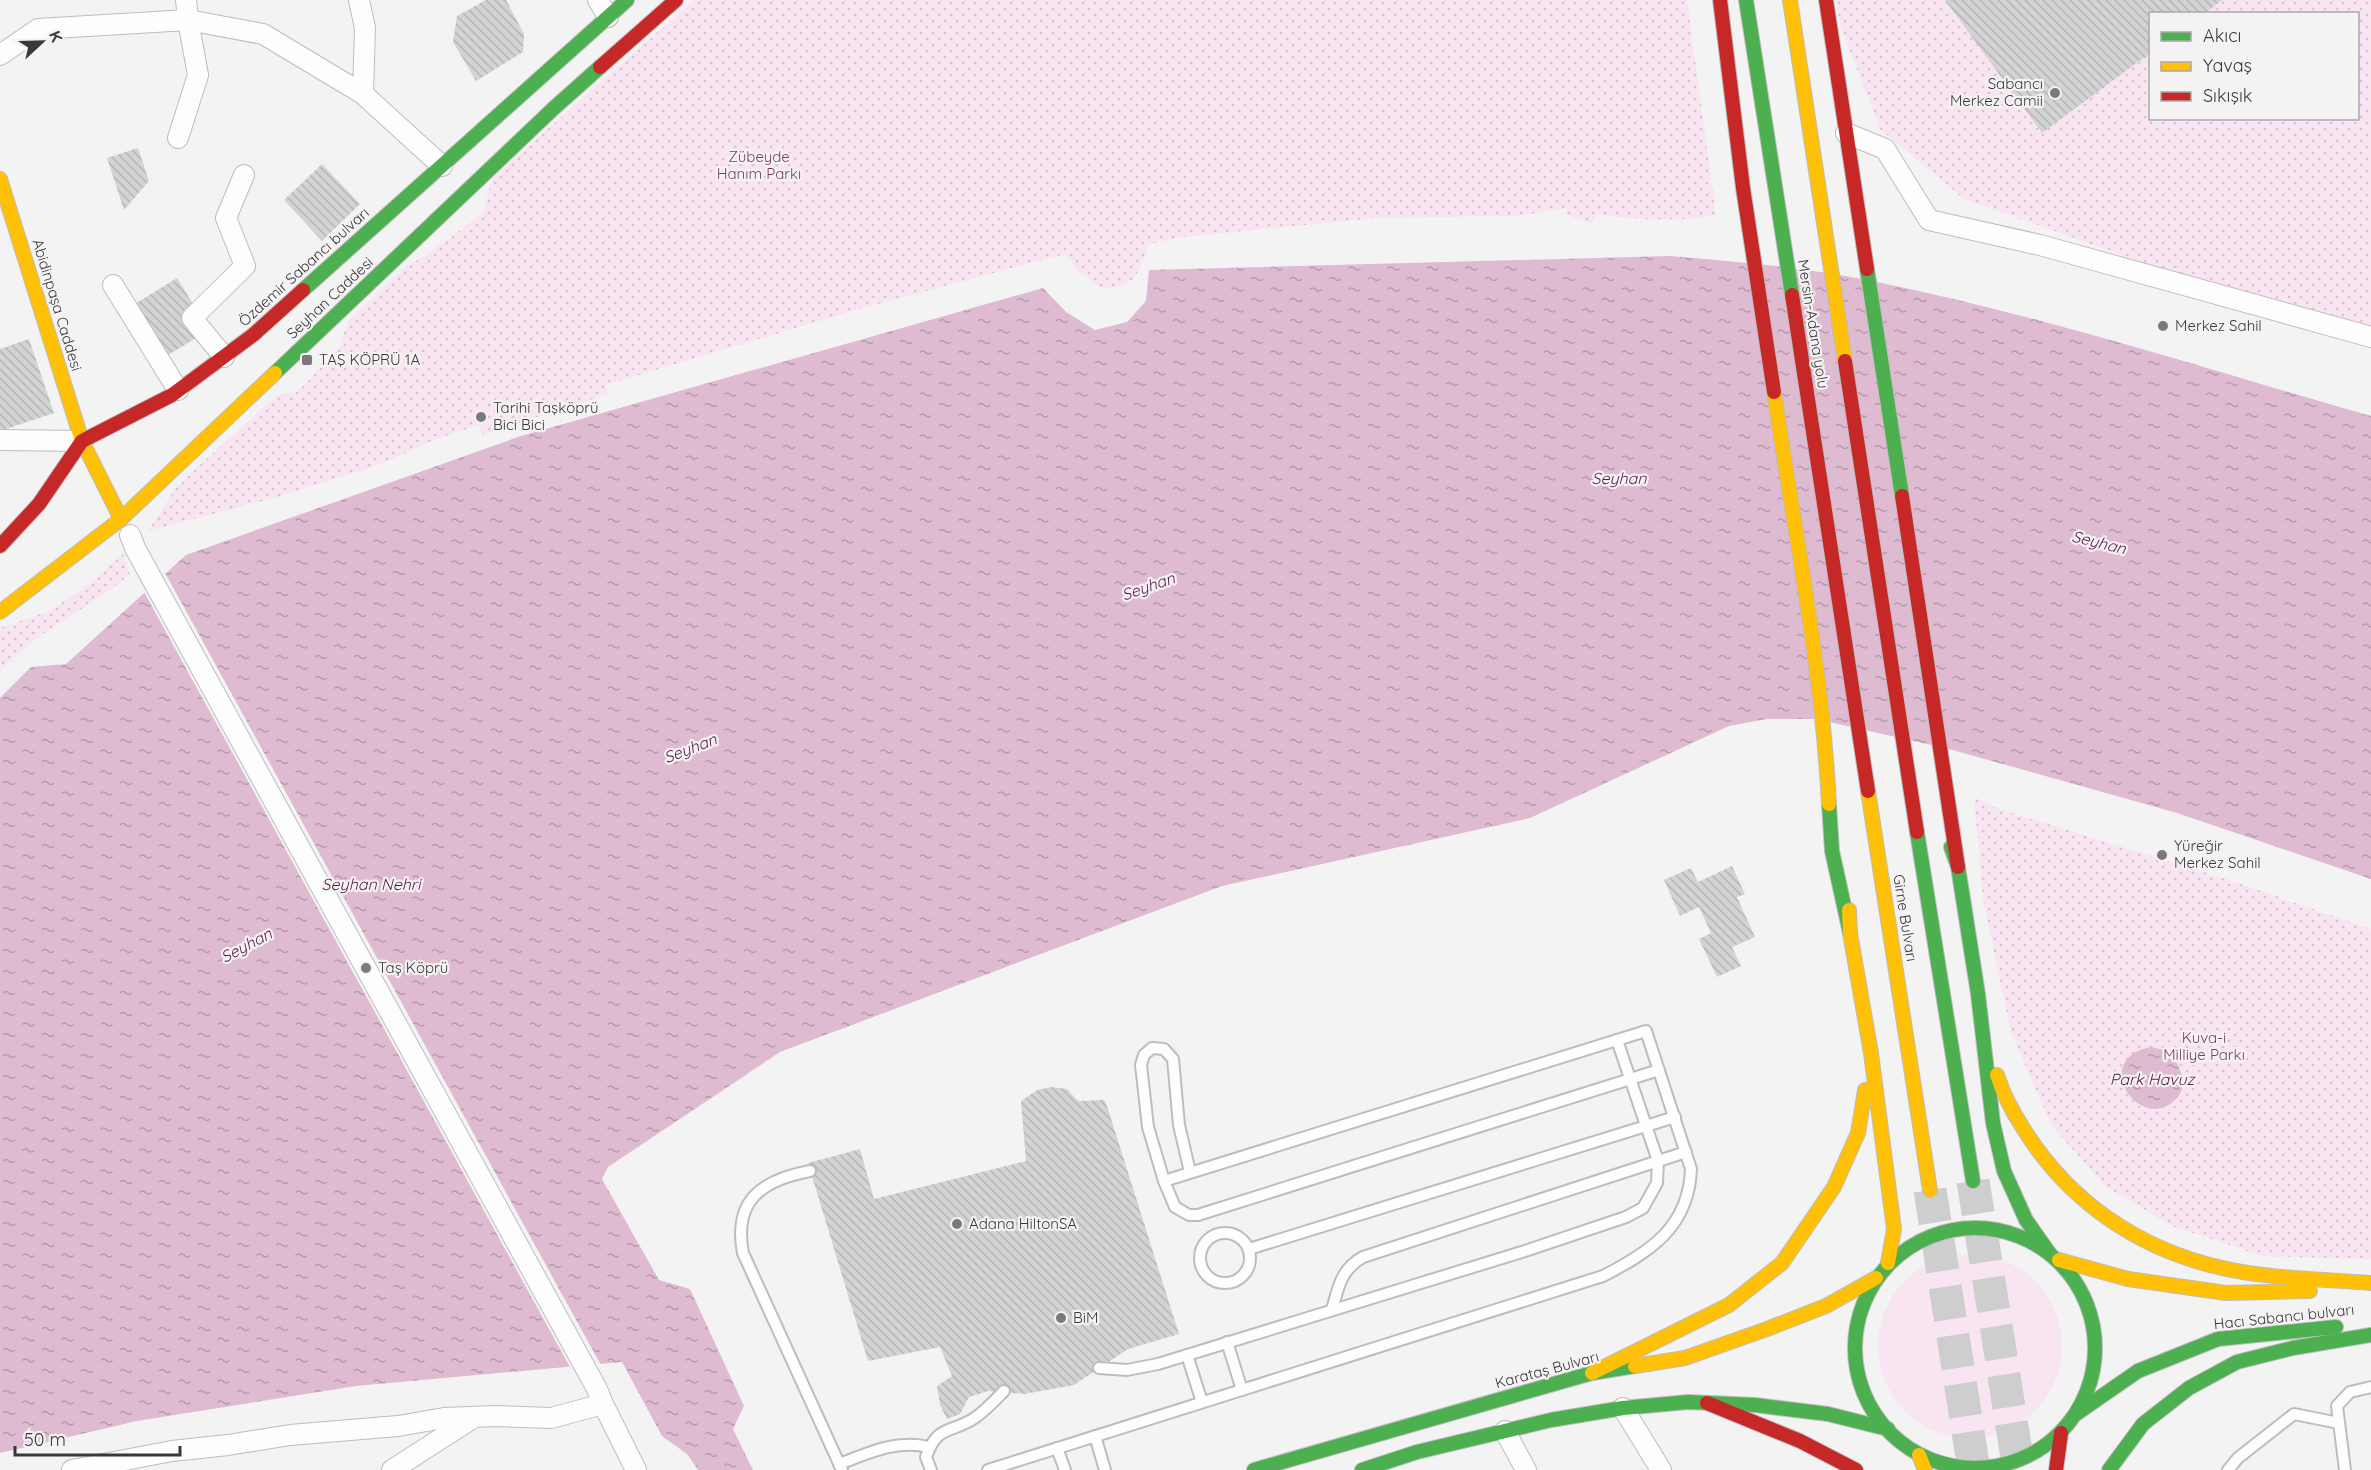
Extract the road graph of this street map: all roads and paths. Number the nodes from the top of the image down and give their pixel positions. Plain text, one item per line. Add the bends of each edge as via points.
1 (186, 0) edge
2 (359, 0) edge
3 (598, 0) edge
4 (627, 0) edge
5 (676, 0) edge
6 (1718, 0) edge
7 (1746, 0) edge
8 (1790, 0) edge
9 (1826, 0) edge
10 (608, 17) junction
11 (188, 20) junction
12 (0, 55) edge
13 (363, 94) junction
14 (1846, 133) junction
15 (178, 138) dead end
16 (442, 166) junction
17 (244, 175) dead end
18 (0, 179) edge
19 (113, 285) dead end
20 (2371, 337) edge
21 (224, 357) junction
22 (178, 390) junction
23 (0, 440) edge
24 (82, 441) junction
25 (129, 534) junction
26 (0, 546) edge
27 (0, 612) edge
28 (1888, 648) junction
29 (1848, 652) junction
30 (1908, 672) dead end
31 (1838, 690) dead end
32 (1930, 782) dead end
33 (1846, 852) dead end
34 (1958, 867) junction
35 (1850, 933) junction
36 (1978, 994) junction
37 (1617, 1040) junction
38 (1871, 1053) junction
39 (1659, 1070) junction
40 (1630, 1079) junction
41 (1675, 1118) junction
42 (1646, 1126) junction
43 (1686, 1152) junction
44 (1658, 1161) junction
45 (810, 1171) dead end
46 (1190, 1172) junction
47 (1164, 1181) junction
48 (1973, 1181) tunnel mouth
49 (1930, 1190) tunnel mouth
50 (1249, 1249) junction
51 (2055, 1257) junction
52 (1888, 1263) junction
53 (1876, 1278) junction
54 (2371, 1283) edge
55 (2371, 1290) edge
56 (1332, 1310) junction
57 (2371, 1325) edge
58 (2371, 1335) edge
59 (1227, 1342) junction
60 (1187, 1355) junction
61 (1099, 1368) dead end
62 (1592, 1373) junction
63 (2371, 1387) edge
64 (1242, 1390) junction
65 (1004, 1391) dead end
66 (600, 1397) junction
67 (1202, 1402) junction
68 (1707, 1403) junction
69 (1623, 1408) junction
70 (2076, 1414) junction
71 (475, 1417) junction
72 (2339, 1423) junction
73 (1888, 1429) junction
74 (1505, 1431) junction
75 (2061, 1433) junction
76 (1095, 1436) junction
77 (930, 1447) junction
78 (1057, 1448) junction
79 (1918, 1455) junction
80 (1390, 1466) edge
81 (840, 1467) edge
82 (72, 1470) edge
83 (392, 1470) edge
84 (636, 1470) edge
85 (931, 1470) edge
86 (988, 1470) edge
87 (1065, 1470) edge
88 (1106, 1470) edge
89 (1254, 1470) edge
90 (1362, 1470) edge
91 (1526, 1470) edge
92 (1661, 1470) edge
93 (1856, 1470) edge
94 (1925, 1470) edge
95 (2056, 1470) edge
96 (2109, 1470) edge
97 (2228, 1470) edge
98 (2345, 1470) edge

1 - 11 street
2 - 13 street via 364,28
3 - 10 street
4 - 10 main road, Özdemir Sabancı bulvarı
5 - 25 main road, Seyhan Caddesi via 546,116
6 - 35 main road via 1814,658 1827,762 1832,851
7 - 29 main road, Mersin-Adana yolu
8 - 28 main road, Mersin-Adana yolu
9 - 14 main road
10 - 16 main road, Özdemir Sabancı bulvarı
11 - 12 street via 38,29
11 - 13 street via 263,34
11 - 15 street via 198,75
13 - 16 street
14 - 20 street via 1886,149 1929,220 2040,245
14 - 34 main road
16 - 21 main road, Özdemir Sabancı bulvarı
17 - 21 street via 226,218 245,266 192,318
18 - 24 main road, Abidinpaşa Caddesi
19 - 22 street
21 - 22 main road, Özdemir Sabancı bulvarı
22 - 24 main road, Özdemir Sabancı bulvarı
23 - 24 street
24 - 25 main road, Abidinpaşa Caddesi
24 - 26 main road, Özdemir Sabancı bulvarı via 39,504
25 - 27 main road, Seyhan Caddesi
25 - 66 street
28 - 30 main road
28 - 48 main road, Girne Bulvarı
29 - 31 main road via 1838,678
29 - 49 main road, Girne Bulvarı
32 - 34 main road
33 - 35 main road
34 - 36 main road
35 - 38 main road
36 - 51 main road via 1993,1123 2004,1171 2026,1220
36 - 54 main road via 2000,1085 2038,1153 2057,1176 2121,1230 2168,1252 2221,1268
37 - 39 lane via 1646,1031
37 - 40 lane
37 - 46 lane
38 - 52 main road via 1894,1229
38 - 62 main road via 1858,1133 1834,1187 1782,1263 1729,1305
39 - 40 lane
39 - 41 lane
40 - 42 lane
40 - 47 lane via 1198,1215 1175,1207
41 - 42 lane
41 - 43 lane
42 - 44 lane
42 - 50 lane
43 - 44 lane
43 - 64 lane via 1691,1181 1681,1215 1659,1241 1622,1266
44 - 56 lane via 1363,1257 1347,1268 1341,1278
44 - 56 lane via 1657,1184 1649,1201 1626,1217
45 - 81 lane via 785,1176 754,1196 742,1215 740,1239
46 - 47 lane
46 - 47 lane via 1179,1125 1173,1059 1164,1049 1152,1048 1141,1065 1148,1127
50 - 50 lane via 1249,1265 1241,1278 1234,1281 1226,1283 1211,1278 1202,1266 1202,1250 1217,1234 1233,1233
51 - 52 main road via 2009,1232 1961,1228 1920,1240
51 - 55 main road, Hacı Sabancı bulvarı via 2128,1279 2226,1293
51 - 70 main road via 2074,1277 2084,1297 2095,1338 2093,1373
52 - 53 main road
53 - 62 main road, Karataş Bulvarı via 1826,1306 1685,1358
53 - 73 main road via 1863,1301 1854,1340 1862,1390
56 - 59 lane
57 - 70 main road, Hacı Sabancı bulvarı via 2218,1339 2138,1371
58 - 96 main road via 2237,1362 2189,1388 2143,1424
59 - 60 lane
59 - 64 lane
60 - 61 lane via 1127,1370
60 - 67 lane
62 - 89 main road, Karataş Bulvarı
63 - 72 lane via 2350,1392 2337,1406
64 - 67 lane
65 - 77 lane via 975,1418 934,1438
66 - 71 street via 551,1418
66 - 84 street
67 - 76 lane
68 - 69 main road
68 - 73 main road via 1827,1414
68 - 93 main road via 1800,1441
69 - 74 main road
69 - 92 street
70 - 75 main road
71 - 82 street via 290,1435
71 - 83 street
72 - 97 lane via 2294,1414
72 - 98 lane
73 - 79 main road
74 - 80 main road via 1417,1452
74 - 91 street
75 - 79 main road via 2034,1454 1994,1468 1946,1465
75 - 95 main road
76 - 78 lane
76 - 88 lane
77 - 81 lane via 897,1444
77 - 85 lane via 926,1457
78 - 86 lane
78 - 87 lane
79 - 94 main road
80 - 90 main road

